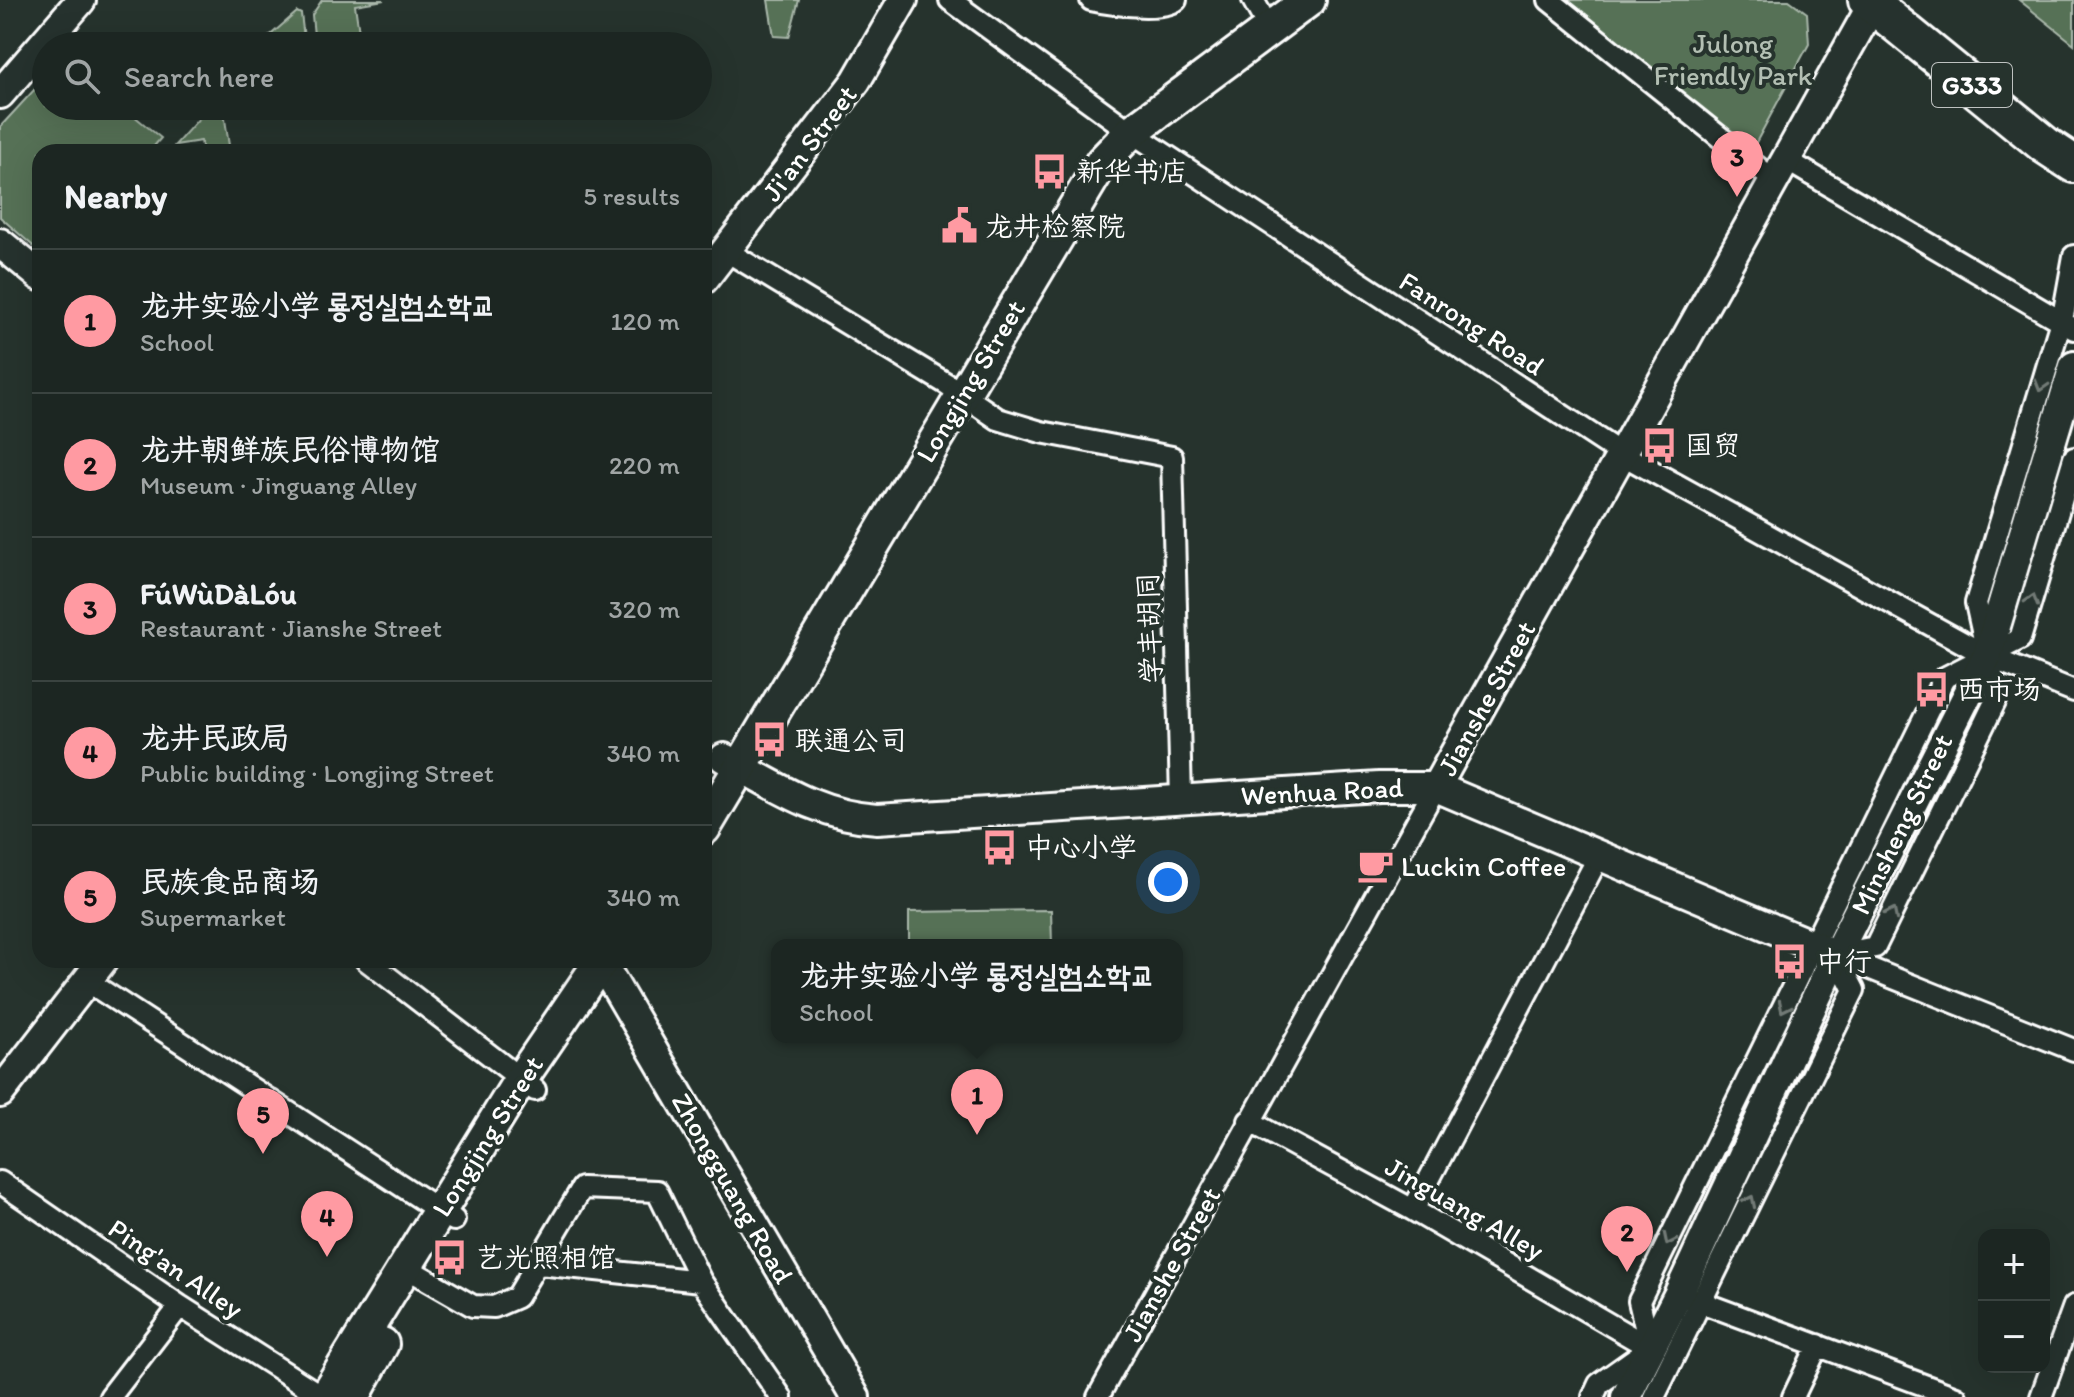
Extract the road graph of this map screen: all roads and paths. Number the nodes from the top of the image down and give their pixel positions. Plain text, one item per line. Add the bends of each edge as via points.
1 (81, 0) edge
2 (903, 0) edge
3 (950, 0) edge
4 (1091, 0) edge
5 (1176, 0) edge
6 (1309, 0) edge
7 (1549, 0) edge
8 (1878, 1) edge
9 (1265, 12) edge
10 (53, 32) edge
11 (32, 57) edge
12 (0, 94) edge
13 (1124, 127) junction
14 (2074, 137) edge
15 (2074, 164) edge
16 (1782, 172) junction
17 (0, 243) edge
18 (728, 252) junction
19 (2074, 256) edge
20 (32, 269) edge
21 (712, 270) edge
22 (2067, 325) edge
23 (2074, 366) edge
24 (954, 389) junction
25 (1623, 455) junction
26 (2074, 458) edge
27 (1987, 656) junction
28 (2074, 691) edge
29 (733, 762) junction
30 (712, 783) edge
31 (1436, 787) junction
32 (1181, 799) junction
33 (712, 810) edge
34 (1600, 854) junction
35 (1825, 950) junction
36 (376, 968) edge
37 (604, 968) edge
38 (609, 968) edge
39 (95, 970) edge
40 (2074, 1050) edge
41 (528, 1085) junction
42 (0, 1093) edge
43 (1249, 1121) junction
44 (0, 1182) edge
45 (1413, 1210) junction
46 (446, 1215) junction
47 (539, 1264) junction
48 (419, 1275) junction
49 (701, 1281) junction
50 (1690, 1297) junction
51 (180, 1306) junction
52 (2074, 1306) edge
53 (1818, 1345) junction
54 (1650, 1348) junction
55 (110, 1397) edge
56 (324, 1397) edge
57 (353, 1397) edge
58 (781, 1397) edge
59 (855, 1397) edge
60 (1098, 1397) edge
61 (1593, 1397) edge
62 (1626, 1397) edge
63 (1654, 1397) edge
64 (1793, 1397) edge
65 (1956, 1397) edge
66 (2041, 1397) edge

1 - 10 street
2 - 18 street, Ji'an Street via 856,81
3 - 13 street, Fanrong Road
4 - 5 street via 1145,5
6 - 9 main road, Longjing Street
7 - 16 street
8 - 14 highway, G333
8 - 15 highway, G333
8 - 16 street, Jianshe Street
9 - 13 main road, Longjing Street
11 - 12 street
13 - 24 main road, Longjing Street
13 - 25 street, Fanrong Road
16 - 22 street
16 - 25 street, Jianshe Street
17 - 20 street
18 - 21 street, Ji'an Street
18 - 24 street
19 - 22 street
22 -> 27 street via 1976,603
23 - 27 street, Minsheng Street
24 - 29 main road, Longjing Street
24 - 32 street, 学丰胡同 via 998,419 1026,428 1172,457
25 - 27 street, Fanrong Road
25 - 31 street, Jianshe Street
27 -> 26 street via 2020,639
27 - 28 street, Fanrong Road
27 - 35 street, Minsheng Street
29 - 30 main road, Longjing Street
29 - 32 street, Wenhua Road via 805,803 850,817 908,818
29 - 33 main road, Longjing Street
31 - 32 street, Wenhua Road
31 - 34 street, Wenhua Road
31 - 43 street, Jianshe Street
34 - 35 street, Wenhua Road
34 - 45 street
35 - 40 street, Wenhua Road
35 - 50 street, Minsheng Street
35 -> 54 street via 1639,1301
36 - 41 street
37 - 41 main road, Longjing Street
38 - 59 street, Zhongguang Road
39 - 42 street
39 - 46 street
41 - 46 main road, Longjing Street
43 - 45 street, Jinguang Alley
43 - 60 street, Jianshe Street
44 - 51 street, Ping'an Alley
45 - 54 street, Jinguang Alley
46 - 48 main road, Longjing Street
46 - 56 main road, Longjing Street
47 - 48 street via 517,1297 494,1307 473,1306
47 - 49 street
47 - 49 street via 582,1188 657,1191
48 - 57 main road, Longjing Street
49 - 58 street
50 - 53 street
50 - 54 street, Minsheng Street
50 - 63 street
51 - 55 street
51 - 56 street, Ping'an Alley
52 - 66 street
53 - 64 street
53 - 65 street
54 - 61 street via 1599,1384
54 - 62 street, Minsheng Street

